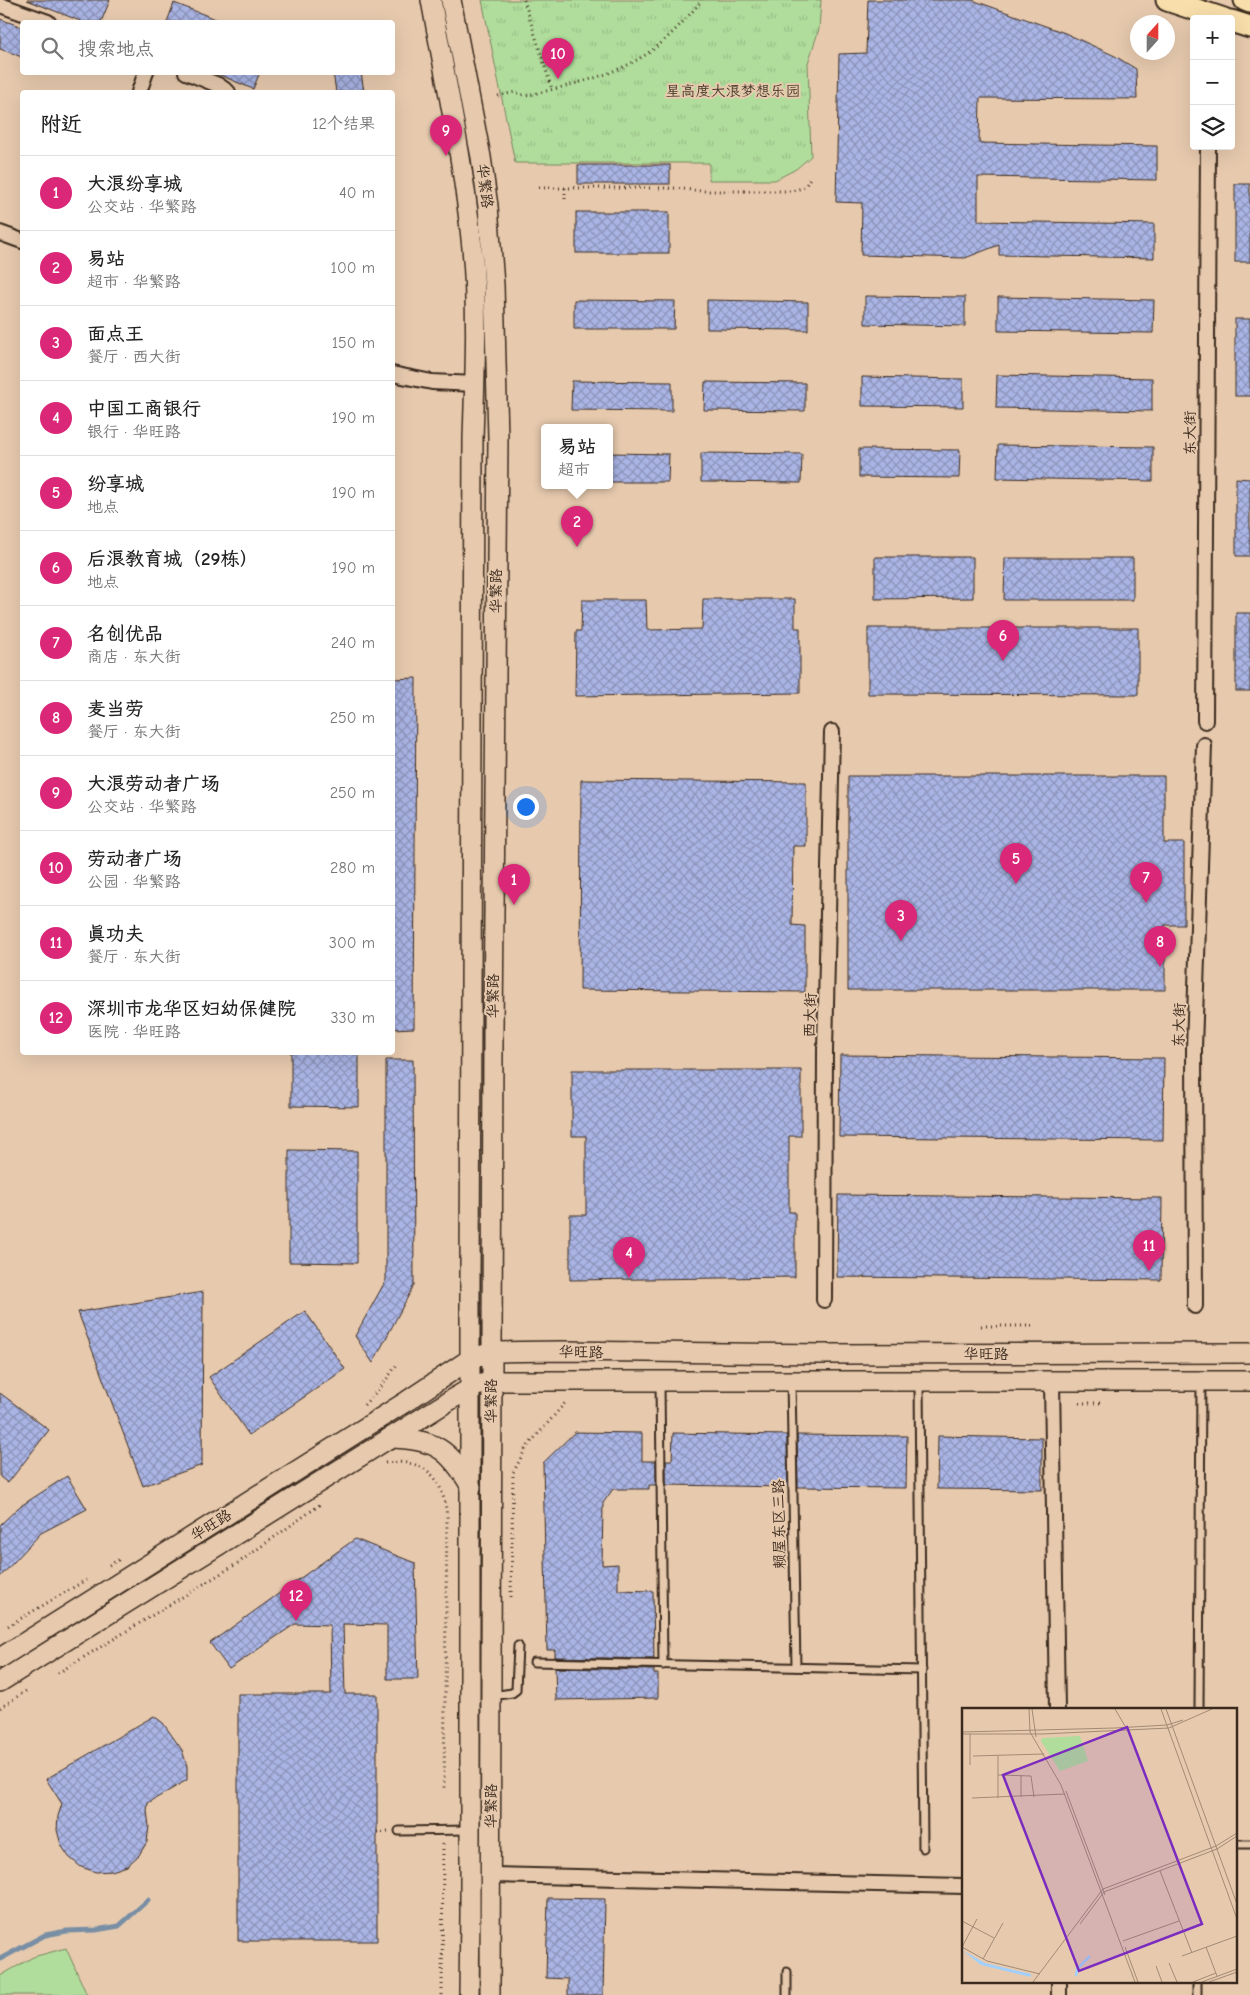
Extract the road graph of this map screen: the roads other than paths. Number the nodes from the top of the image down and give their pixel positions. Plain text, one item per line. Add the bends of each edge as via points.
1 (431, 0) edge
2 (451, 0) edge
3 (1167, 0) edge
4 (1245, 0) edge
5 (1250, 1) edge
6 (0, 5) edge
7 (1212, 15) edge
8 (42, 20) edge
9 (1235, 22) edge
10 (1250, 27) edge
11 (145, 75) edge
12 (193, 75) edge
13 (140, 90) edge
14 (225, 90) edge
15 (1208, 150) edge
16 (0, 233) edge
17 (20, 240) edge
18 (395, 375) edge
19 (474, 384) junction
20 (1205, 721) dead end
21 (832, 732) dead end
22 (1204, 745) dead end
23 (824, 1300) dead end
24 (1195, 1306) dead end
25 (492, 1352) junction
26 (1250, 1353) edge
27 (470, 1359) junction
28 (491, 1381) junction
29 (660, 1381) junction
30 (791, 1381) junction
31 (919, 1381) junction
32 (1052, 1381) junction
33 (1201, 1381) junction
34 (1250, 1381) edge
35 (471, 1388) junction
36 (389, 1438) junction
37 (471, 1487) junction
38 (518, 1646) dead end
39 (0, 1658) edge
40 (534, 1662) dead end
41 (663, 1665) junction
42 (796, 1667) junction
43 (922, 1670) junction
44 (0, 1682) edge
45 (491, 1696) junction
46 (1057, 1708) edge
47 (1199, 1708) edge
48 (470, 1830) junction
49 (399, 1831) dead end
50 (924, 1848) dead end
51 (491, 1875) junction
52 (962, 1886) edge
53 (787, 1972) dead end
54 (1059, 1982) edge
55 (1197, 1982) edge
56 (469, 1995) edge
57 (490, 1995) edge
58 (787, 1995) edge
59 (1059, 1995) edge
60 (1197, 1995) edge

1 - 19 main road, 华繁路 via 468,208 474,286
2 - 25 main road, 华繁路 via 481,157 494,285 498,447
3 - 7 main road
4 - 5 main road
6 - 8 street
9 - 10 main road
11 - 13 street
12 - 14 street
15 - 20 street, 东大街
16 - 17 street
18 - 19 street via 432,382
19 - 27 main road, 华繁路
21 - 23 street, 西大街 via 825,1051
22 - 24 street, 东大街 via 1194,1048
25 - 26 main road, 华旺路
25 - 27 main road, 华旺路
25 - 28 main road, 华繁路
27 - 35 main road, 华繁路
27 - 39 main road, 华旺路
28 - 29 main road, 华旺路
28 - 35 main road, 华旺路
28 - 45 main road, 华繁路
29 - 30 main road, 华旺路
29 - 41 lane
30 - 31 main road, 华旺路
30 - 42 lane, 赖屋东区三路
31 - 32 main road, 华旺路
31 - 43 lane
32 - 33 main road, 华旺路
32 - 46 street
33 - 34 main road, 华旺路
33 - 47 lane
35 - 36 main road, 华旺路
35 - 37 main road, 华繁路
36 - 37 main road via 419,1440 437,1447 454,1461
36 - 44 main road, 华旺路
37 - 48 main road, 华繁路
38 - 45 lane via 516,1690
40 - 41 lane
41 - 42 lane
42 - 43 lane
43 - 50 lane
45 - 51 main road, 华繁路
48 - 49 lane
48 - 56 main road, 华繁路
51 - 52 street
51 - 57 main road, 华繁路
53 - 58 lane
54 - 59 street
55 - 60 lane

